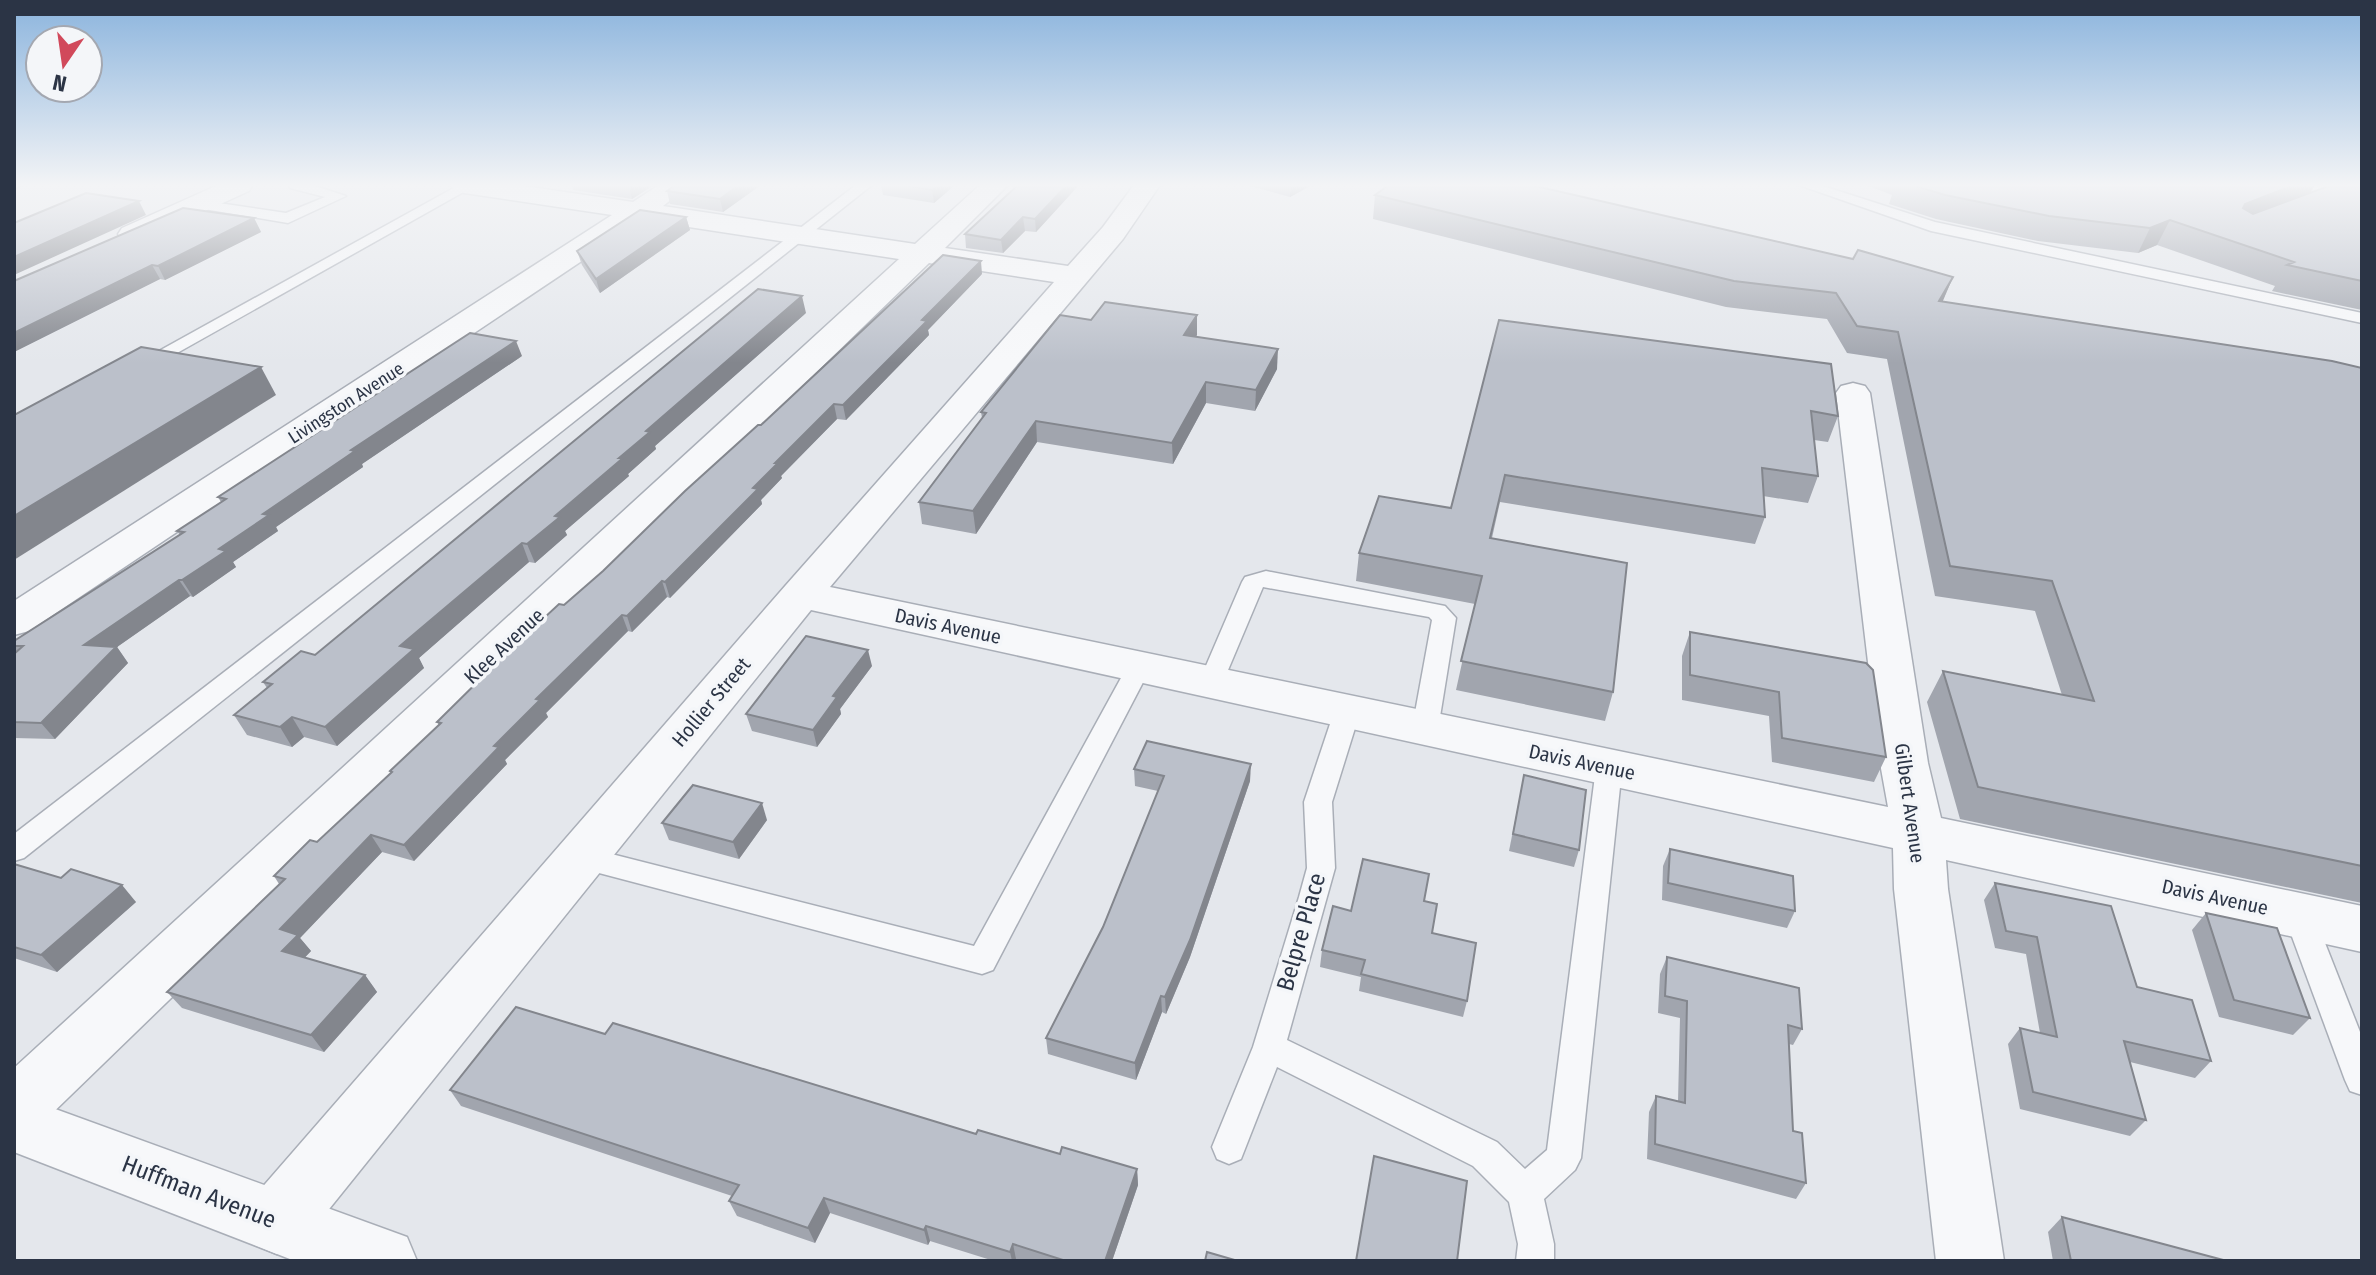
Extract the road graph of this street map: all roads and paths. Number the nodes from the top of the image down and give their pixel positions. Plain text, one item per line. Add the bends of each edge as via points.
1 (360, 244) edge
2 (587, 244) edge
3 (789, 244) edge
4 (865, 244) edge
5 (931, 244) edge
6 (1103, 244) edge
7 (2018, 244) edge
8 (923, 252) junction
9 (1074, 276) junction
10 (2362, 318) edge
11 (124, 375) edge
12 (1853, 393) dead end
13 (801, 594) junction
14 (14, 621) edge
15 (1139, 667) junction
16 (1211, 682) junction
17 (1347, 712) junction
18 (1425, 729) junction
19 (1609, 768) junction
20 (1919, 834) junction
21 (14, 850) edge
22 (580, 857) junction
23 (2299, 915) junction
24 (2362, 929) edge
25 (1269, 1047) junction
26 (2362, 1080) edge
27 (14, 1109) edge
28 (14, 1123) edge
29 (1229, 1147) dead end
30 (1525, 1193) junction
31 (277, 1221) junction
32 (383, 1261) edge
33 (1535, 1261) edge
34 (1970, 1261) edge

1 - 11 lane
2 - 14 street, Livingston Avenue
3 - 21 lane
4 - 8 street
5 - 8 street, Klee Avenue
6 - 9 street, Hollier Street
7 - 10 lane
8 - 9 street
8 - 27 street, Klee Avenue
9 - 13 street, Hollier Street
12 - 20 street, Gilbert Avenue via 1904,763
13 - 15 street, Davis Avenue
13 - 22 street, Hollier Street
15 - 16 street, Davis Avenue
15 - 22 lane via 982,961
16 - 17 street, Davis Avenue
16 - 18 lane via 1253,582 1266,578 1437,611 1444,618
17 - 18 street, Davis Avenue
17 - 25 lane, Belpre Place via 1318,802 1321,868
18 - 19 street, Davis Avenue
19 - 20 street, Davis Avenue
19 - 30 lane via 1563,1158
20 - 23 street, Davis Avenue
20 - 34 street, Gilbert Avenue via 1921,889
22 - 31 street, Hollier Street
23 - 24 street, Davis Avenue
23 - 26 lane
25 - 29 lane, Belpre Place
25 - 30 lane via 1485,1154
28 - 31 street, Huffman Avenue
30 - 33 lane
31 - 32 street, Huffman Avenue

